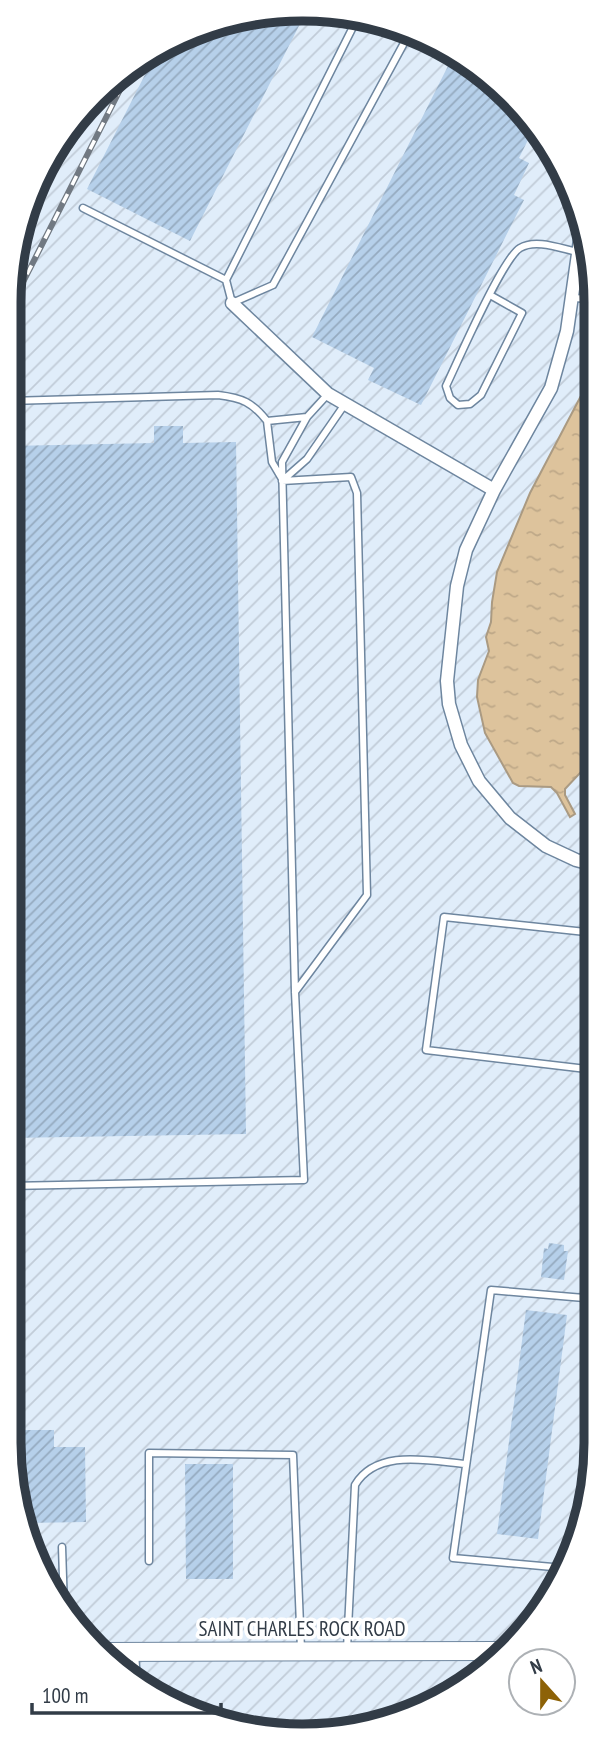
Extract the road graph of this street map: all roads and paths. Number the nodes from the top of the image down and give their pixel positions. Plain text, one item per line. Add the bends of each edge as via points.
1 (354, 25) edge
2 (405, 40) edge
3 (83, 208) dead end
4 (579, 247) edge
5 (578, 253) junction
6 (226, 280) junction
7 (490, 295) junction
8 (572, 298) junction
9 (584, 299) edge
10 (232, 303) junction
11 (328, 394) junction
12 (21, 401) edge
13 (346, 404) junction
14 (307, 417) junction
15 (267, 421) junction
16 (282, 481) junction
17 (494, 490) junction
18 (584, 862) edge
19 (584, 932) edge
20 (295, 992) junction
21 (584, 1069) edge
22 (21, 1186) edge
23 (584, 1298) edge
24 (465, 1464) junction
25 (62, 1547) dead end
26 (149, 1561) dead end
27 (555, 1567) edge
28 (63, 1591) edge
29 (301, 1651) junction
30 (347, 1651) junction
31 (492, 1651) edge
32 (115, 1652) edge
33 (135, 1652) junction
34 (136, 1670) edge

1 - 6 lane
2 - 10 lane via 273,285
3 - 6 lane
4 - 5 street
5 - 7 lane via 537,244 520,248
5 - 8 street
6 - 10 lane
7 - 7 lane via 446,386 458,405 470,404 481,395 522,313
8 - 9 lane
8 - 17 street via 551,388
10 - 11 street
11 - 13 street
11 - 14 lane
12 - 15 lane via 218,395 255,407
13 - 16 lane via 307,459
13 - 17 street
14 - 15 lane
14 - 16 lane via 282,462
15 - 16 lane via 272,463
16 - 20 lane
16 - 20 lane via 351,477 357,493 367,895
17 - 18 street via 467,550 457,586 448,660 449,704 461,745 479,780 510,818 546,846
19 - 21 lane via 444,917 426,1050
20 - 22 lane via 304,1180
23 - 24 lane via 491,1290
24 - 27 lane via 453,1558
24 - 30 lane via 394,1461 360,1476 355,1485
25 - 28 lane
26 - 29 lane via 149,1453 293,1455
29 - 30 street, SAINT CHARLES ROCK ROAD
29 - 33 street, SAINT CHARLES ROCK ROAD
30 - 31 street, SAINT CHARLES ROCK ROAD
32 - 33 street, SAINT CHARLES ROCK ROAD
33 - 34 lane

